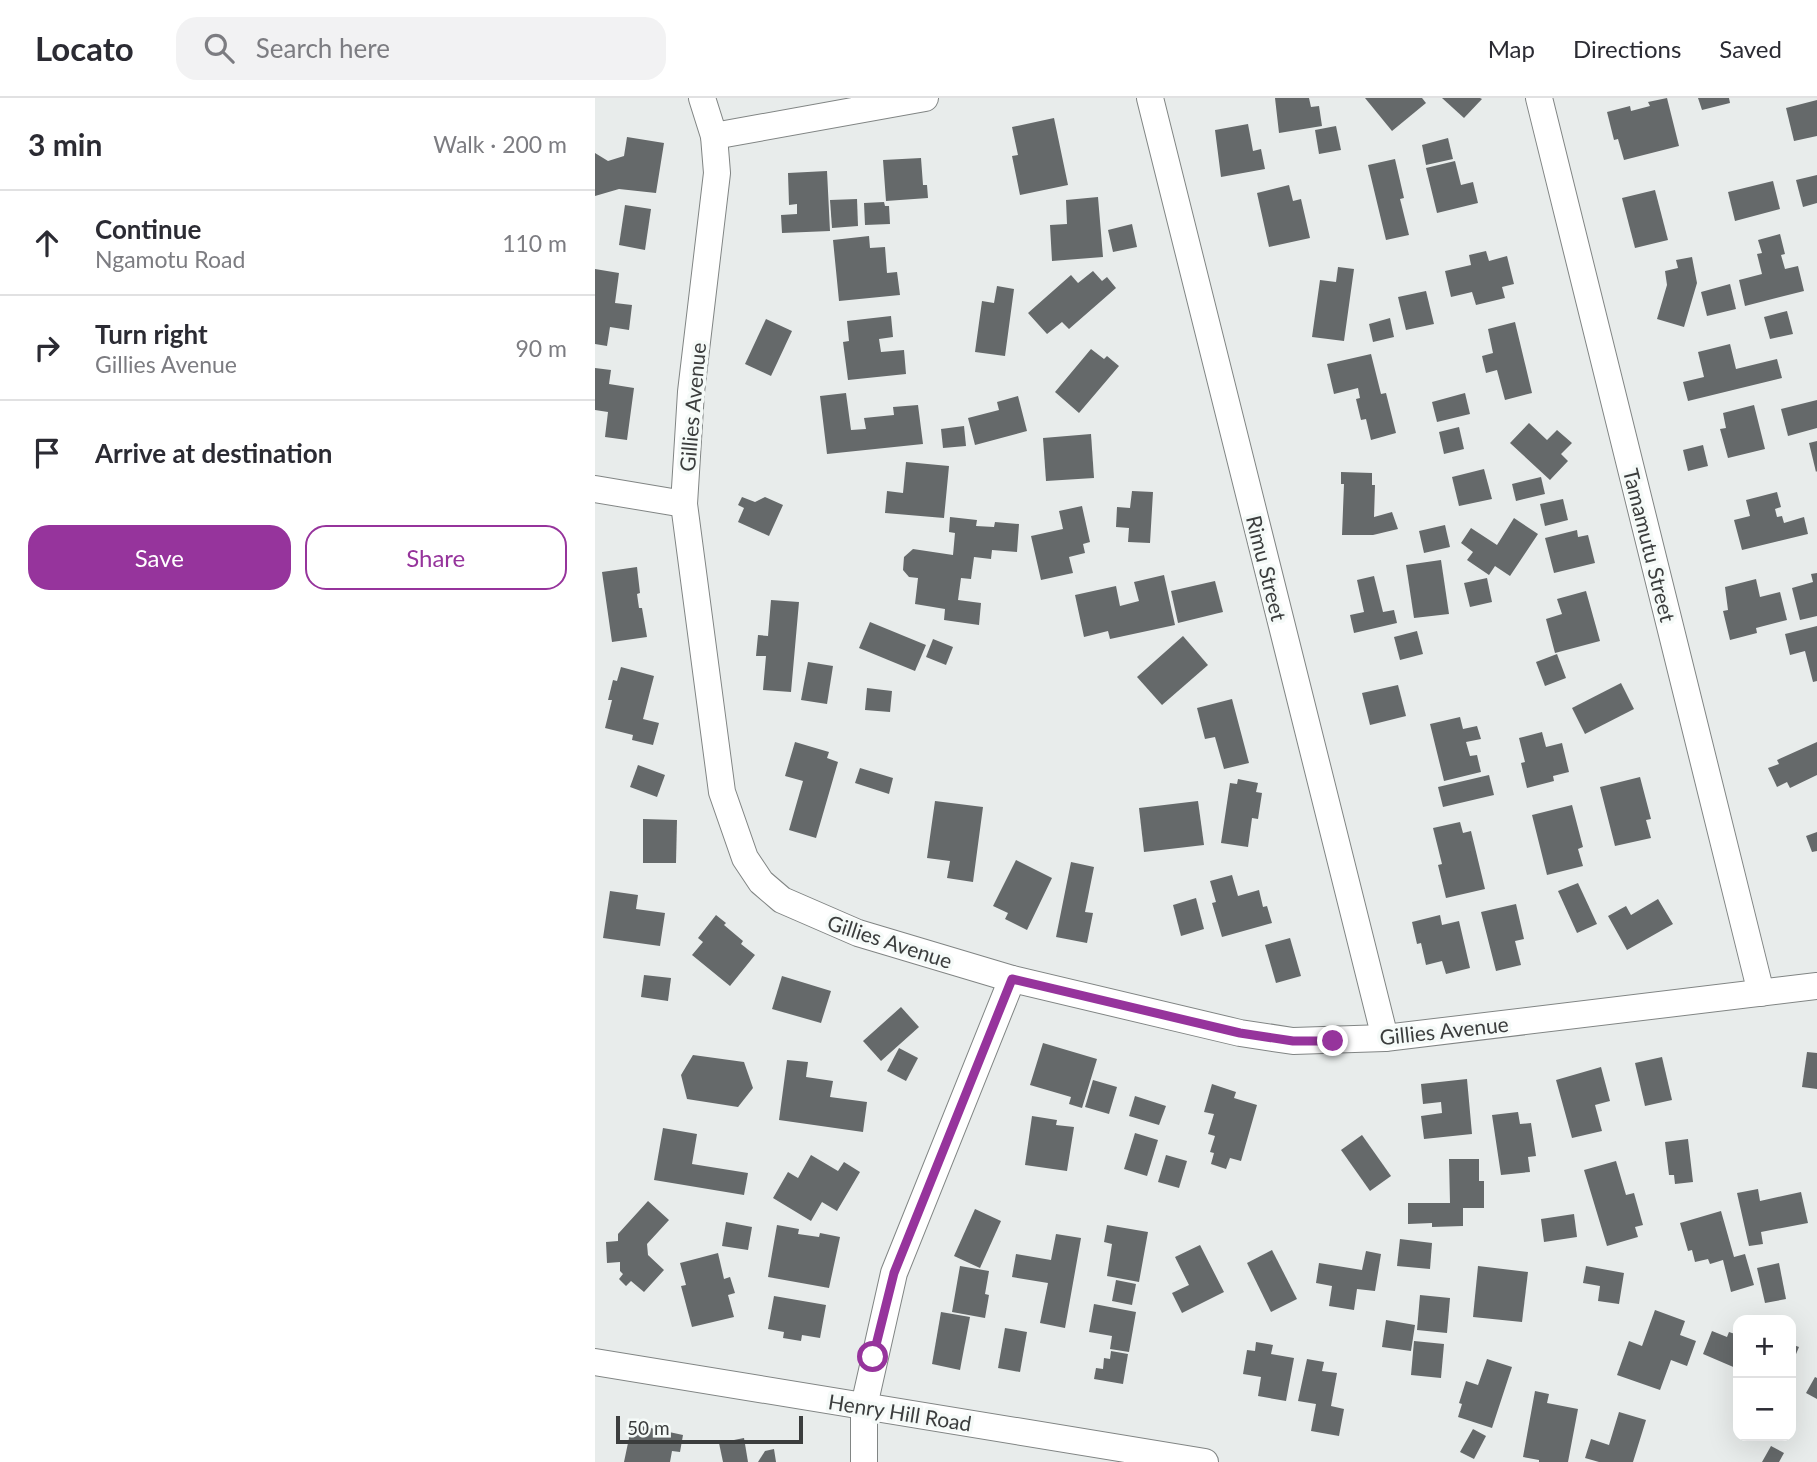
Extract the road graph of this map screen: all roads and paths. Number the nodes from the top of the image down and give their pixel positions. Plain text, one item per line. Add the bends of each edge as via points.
1 (702, 98) edge
2 (925, 98) edge
3 (1150, 98) edge
4 (1539, 98) edge
5 (714, 136) junction
6 (595, 489) edge
7 (684, 504) junction
8 (1012, 979) junction
9 (1817, 986) edge
10 (1761, 993) junction
11 (1385, 1038) junction
12 (595, 1362) edge
13 (864, 1406) junction
14 (864, 1462) edge
15 (1205, 1462) edge

1 - 5 street, Gillies Avenue
2 - 5 street
3 - 11 street, Rimu Street
4 - 10 street, Tamamutu Street
5 - 7 street, Gillies Avenue via 717,173 690,405
6 - 7 street
7 - 8 street, Gillies Avenue via 722,792 745,858 761,882 782,900 814,916
8 - 11 street, Gillies Avenue via 1240,1033 1293,1041
8 - 13 street via 894,1273
9 - 10 street, Gillies Avenue
10 - 11 street, Gillies Avenue
12 - 13 street, Henry Hill Road
13 - 14 street
13 - 15 street, Henry Hill Road

